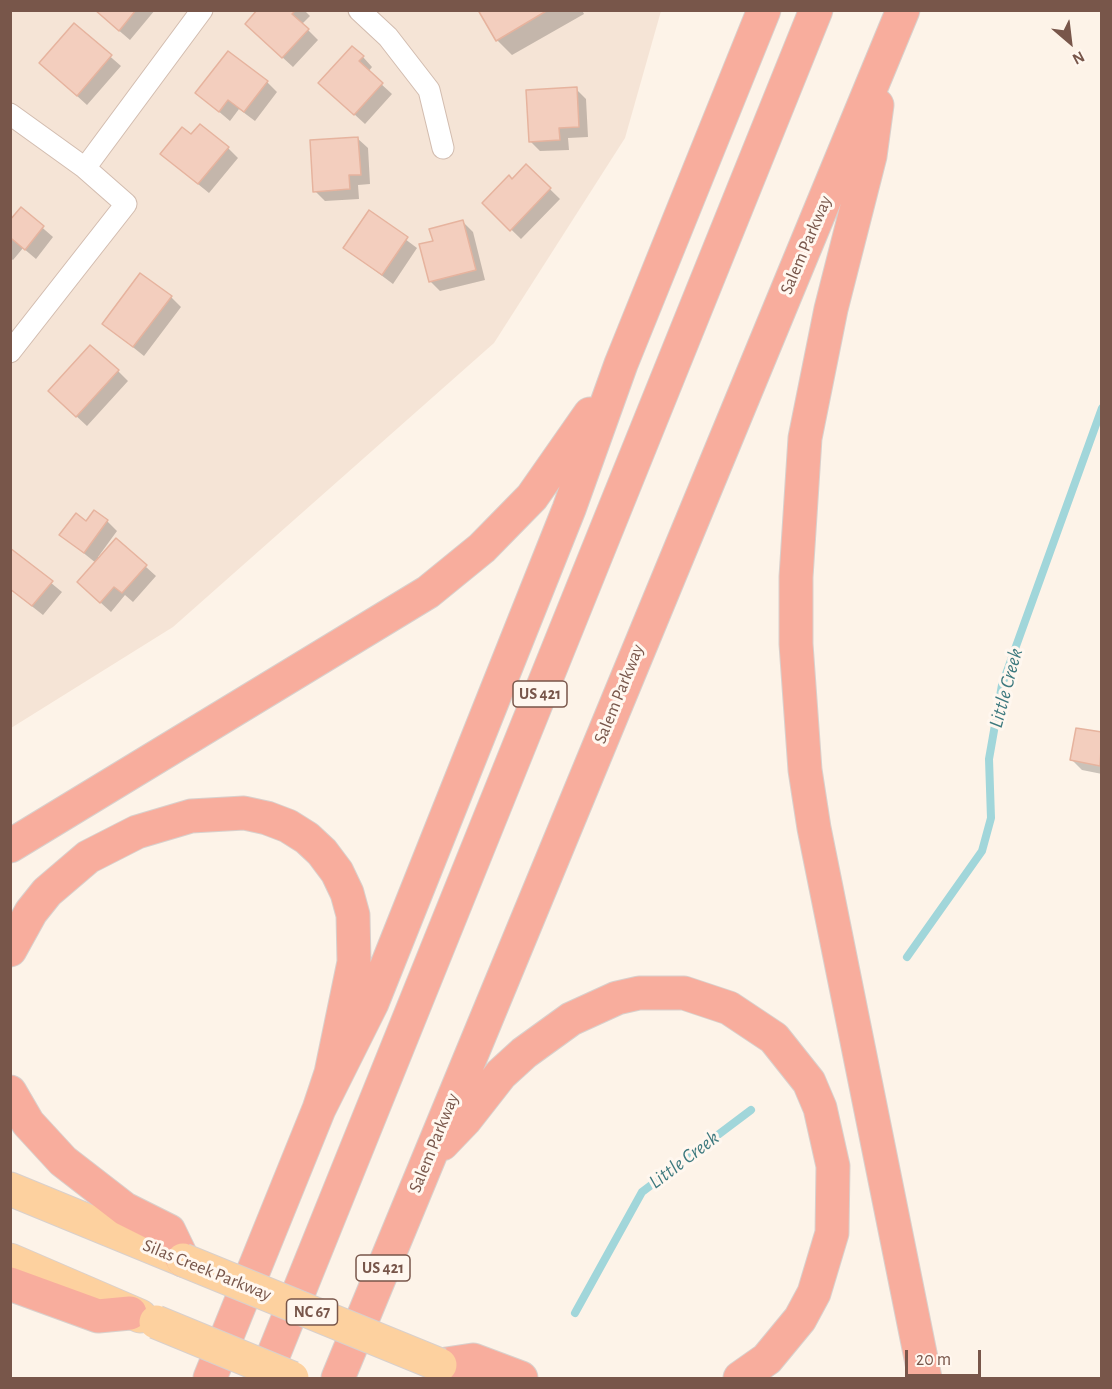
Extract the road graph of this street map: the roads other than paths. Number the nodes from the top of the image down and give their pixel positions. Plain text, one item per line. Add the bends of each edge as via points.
1 (202, 10) edge
2 (359, 10) edge
3 (764, 10) edge
4 (816, 10) edge
5 (903, 10) edge
6 (882, 64) junction
7 (10, 114) edge
8 (443, 148) dead end
9 (85, 168) junction
10 (10, 352) edge
11 (621, 364) junction
12 (10, 846) edge
13 (10, 950) edge
14 (10, 1092) edge
15 (319, 1109) junction
16 (429, 1157) junction
17 (10, 1189) edge
18 (10, 1260) edge
19 (183, 1260) junction
20 (10, 1284) edge
21 (143, 1317) junction
22 (440, 1365) junction
23 (210, 1378) edge
24 (264, 1378) edge
25 (292, 1378) edge
26 (338, 1378) edge
27 (470, 1378) edge
28 (521, 1378) edge
29 (740, 1378) edge
30 (924, 1378) edge

1 - 9 street
2 - 8 street via 388,37 429,90
3 - 11 highway
4 - 24 highway, US 421
5 - 6 highway, Salem Parkway / US 421
6 - 16 highway, Salem Parkway / US 421
6 - 30 highway via 870,156 831,309 806,438 796,644 805,770 814,828
7 - 9 street
9 - 10 street via 126,204
11 - 12 highway via 532,497 457,570 398,612
11 - 15 highway via 569,509 376,992
13 - 15 highway via 47,892 88,857 137,832 174,820 222,813 267,818 288,826 307,838 337,872 353,915 350,986
14 - 19 highway via 28,1123 63,1161 125,1209 169,1231
15 - 23 highway
16 - 26 highway, Salem Parkway / US 421
16 - 29 highway via 524,1053 594,1007 639,993 673,992 706,999 752,1021 774,1038 809,1082 828,1135 834,1199 832,1233 810,1302 786,1340
17 - 19 main road, Silas Creek Parkway / NC 67
18 - 21 main road
19 - 22 main road, Silas Creek Parkway / NC 67, bridge
20 - 21 highway via 98,1316
21 - 25 main road, bridge
22 - 27 main road, Silas Creek Parkway / NC 67
22 - 28 highway via 473,1360

